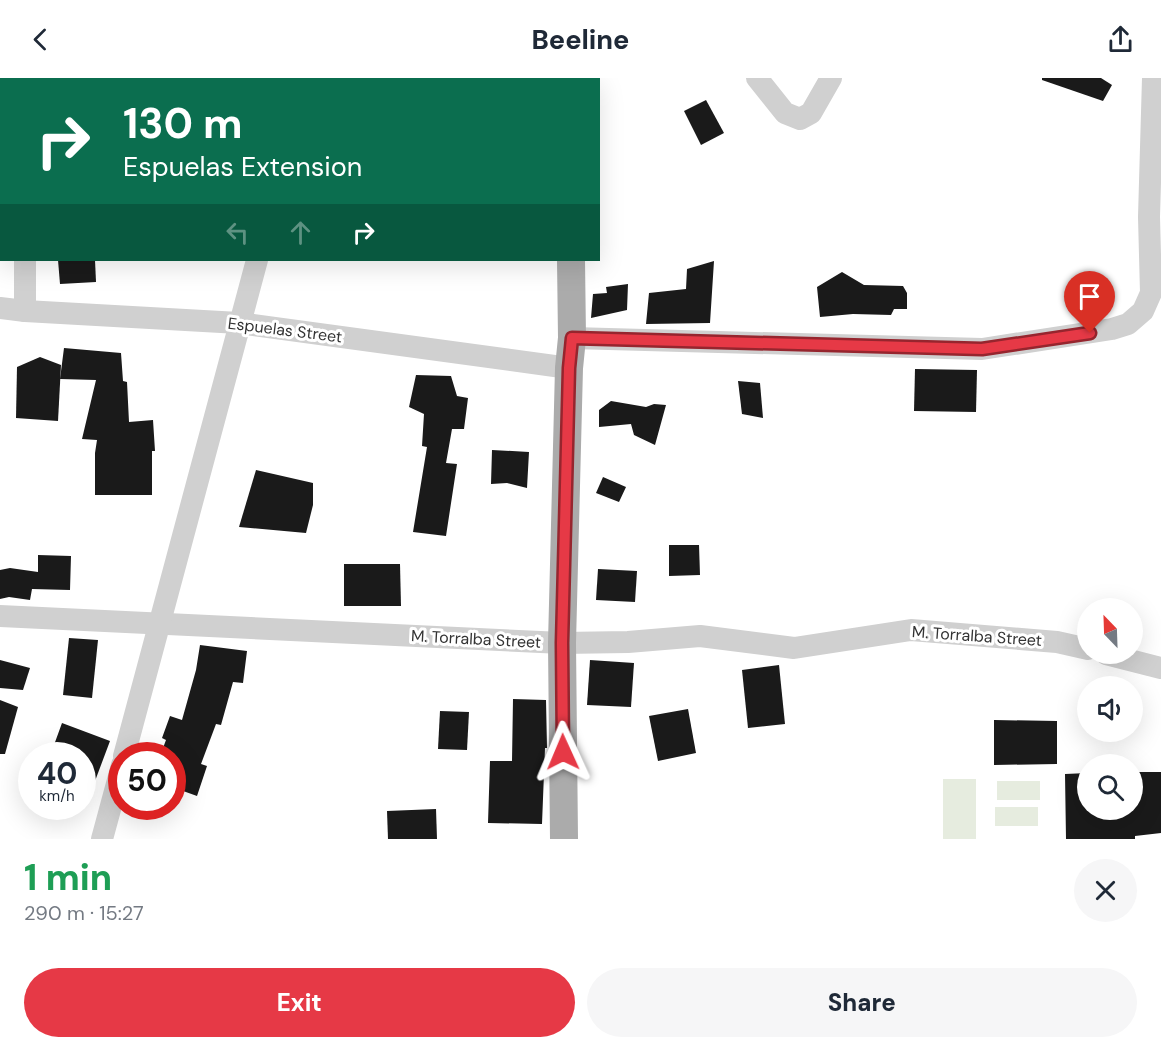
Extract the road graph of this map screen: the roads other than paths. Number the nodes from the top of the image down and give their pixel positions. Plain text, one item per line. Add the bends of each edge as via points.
1 (757, 78) edge
2 (831, 78) edge
3 (1152, 78) edge
4 (25, 261) edge
5 (257, 261) edge
6 (571, 261) edge
7 (0, 308) edge
8 (25, 311) junction
9 (239, 323) junction
10 (572, 338) junction
11 (569, 368) junction
12 (0, 616) edge
13 (159, 624) junction
14 (562, 643) junction
15 (1077, 646) edge
16 (1143, 663) edge
17 (1161, 668) edge
18 (128, 742) edge
19 (108, 817) edge
20 (102, 839) edge
21 (564, 839) edge

1 - 2 street via 785,113 800,119 811,113
3 - 10 street via 1151,293 1143,311 1128,324 982,349
4 - 8 street
5 - 9 street
6 - 10 main road
7 - 8 street, Espuelas Street
8 - 9 street, Espuelas Street
9 - 11 street, Espuelas Street
9 - 13 street
10 - 11 main road
11 - 14 main road
12 - 13 street, M. Torralba Street
13 - 14 street, M. Torralba Street
13 - 18 street
14 - 15 street, M. Torralba Street via 700,636 794,648 911,630
14 - 21 main road
16 - 17 street
19 - 20 street

